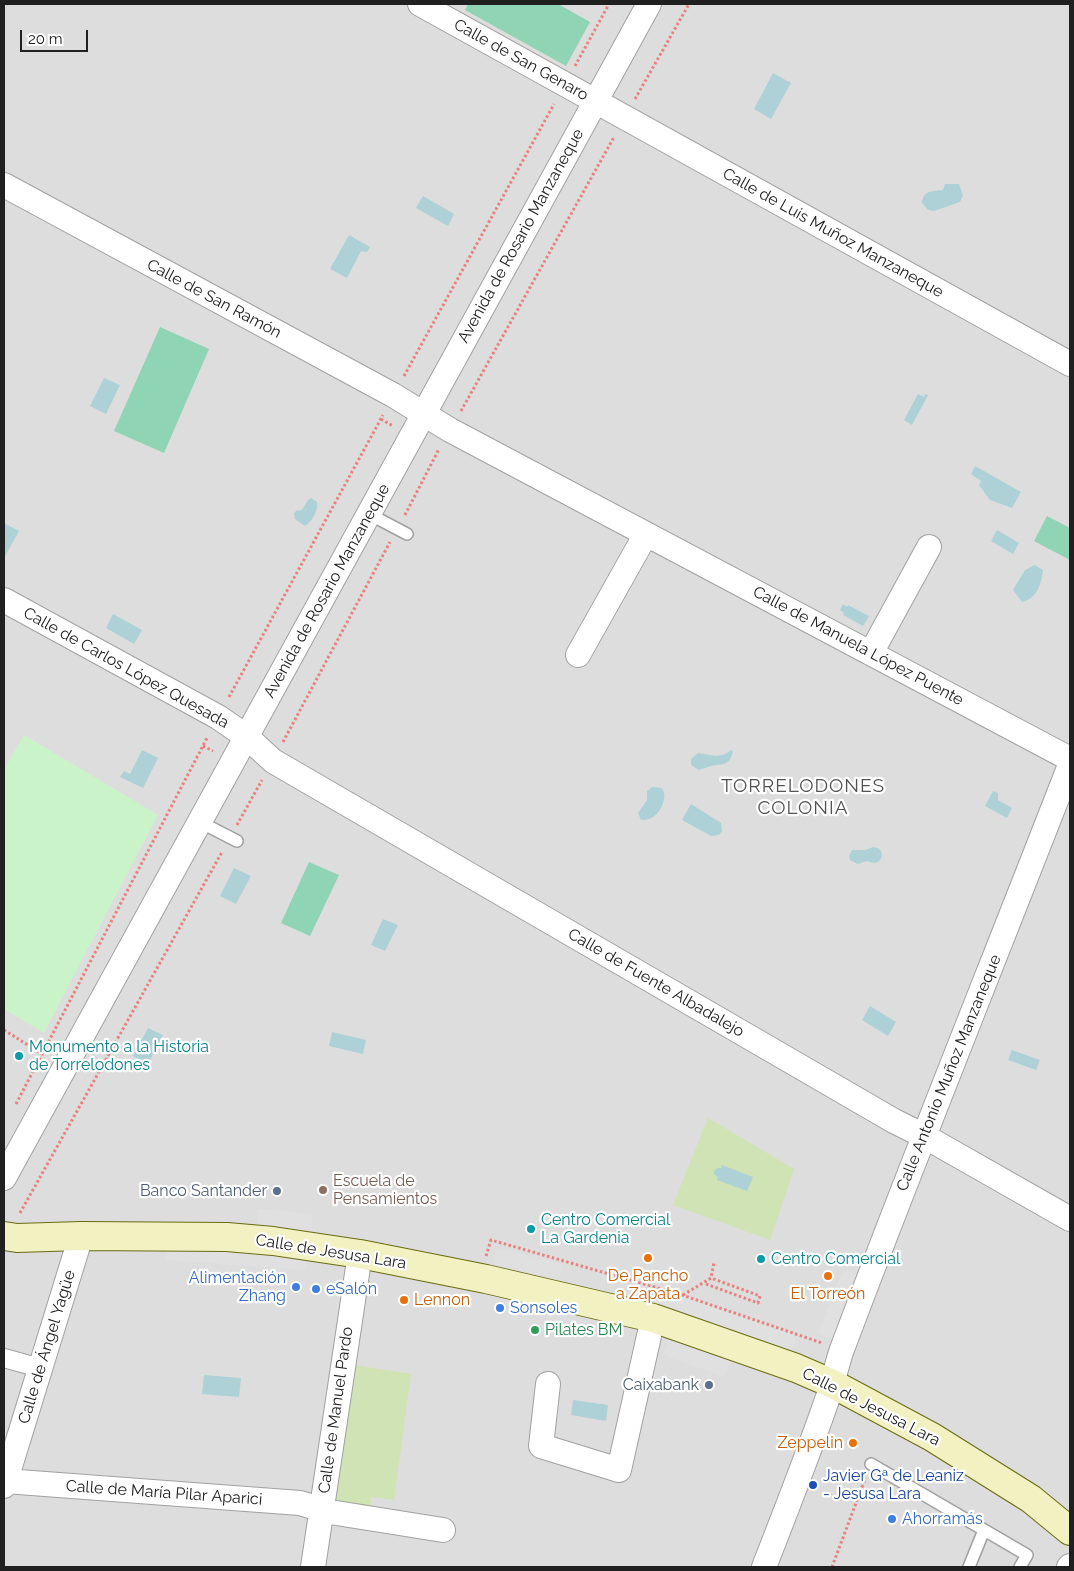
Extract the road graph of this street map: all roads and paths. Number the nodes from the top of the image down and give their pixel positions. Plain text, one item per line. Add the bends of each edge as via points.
1 (420, 4) edge
2 (609, 4) edge
3 (649, 4) edge
4 (689, 4) edge
5 (566, 83) junction
6 (595, 102) junction
7 (625, 118) junction
8 (4, 185) edge
9 (1070, 364) edge
10 (393, 395) junction
11 (424, 414) junction
12 (450, 430) junction
13 (369, 514) junction
14 (402, 531) junction
15 (646, 534) junction
16 (929, 547) dead end
17 (4, 600) edge
18 (871, 653) junction
19 (578, 655) dead end
20 (218, 717) junction
21 (247, 738) junction
22 (1070, 759) edge
23 (273, 760) junction
24 (1070, 764) edge
25 (200, 822) junction
26 (234, 839) junction
27 (4, 1030) edge
28 (42, 1054) junction
29 (12, 1111) dead end
30 (924, 1136) junction
31 (4, 1178) edge
32 (1070, 1219) edge
33 (81, 1236) junction
34 (10, 1237) edge
35 (360, 1254) junction
36 (714, 1262) dead end
37 (711, 1278) junction
38 (706, 1284) dead end
39 (682, 1295) dead end
40 (653, 1318) junction
41 (4, 1358) edge
42 (40, 1368) junction
43 (548, 1384) dead end
44 (833, 1384) junction
45 (871, 1464) joint
46 (4, 1484) edge
47 (322, 1508) junction
48 (443, 1530) dead end
49 (984, 1530) junction
50 (1070, 1531) edge
51 (313, 1567) edge
52 (764, 1567) edge
53 (832, 1567) edge
54 (969, 1567) edge
55 (1020, 1567) edge

1 - 5 street, Calle de San Genaro
2 - 5 path
3 - 6 street, Avenida de Rosario Manzaneque
4 - 7 path
5 - 6 street, Calle de San Genaro
5 - 10 path
6 - 7 street, Calle de Luis Muñoz Manzaneque
6 - 11 street, Avenida de Rosario Manzaneque
7 - 9 street, Calle de Luis Muñoz Manzaneque
7 - 12 path
8 - 10 street, Calle de San Ramón
10 - 11 street, Calle de San Ramón
10 - 20 path
11 - 12 street, Calle de Manuela López Puente
11 - 13 street, Avenida de Rosario Manzaneque
12 - 14 path
12 - 15 street, Calle de Manuela López Puente
13 - 14 lane
13 - 21 street, Avenida de Rosario Manzaneque
14 - 23 path
15 - 18 street, Calle de Manuela López Puente
15 - 19 street
16 - 18 street
17 - 20 street, Calle de Carlos López Quesada
18 - 22 street, Calle de Manuela López Puente
20 - 21 street, Calle de Carlos López Quesada
20 - 28 path
21 - 23 street, Calle de Fuente Albadalejo
21 - 25 street, Avenida de Rosario Manzaneque
23 - 26 path
23 - 30 street, Calle de Fuente Albadalejo
24 - 30 street, Calle Antonio Muñoz Manzaneque
25 - 26 lane
25 - 31 street, Avenida de Rosario Manzaneque
26 - 34 path via 20,1213
27 - 28 path
28 - 29 path
30 - 32 street, Calle de Fuente Albadalejo
30 - 44 street, Calle Antonio Muñoz Manzaneque via 841,1350
33 - 34 main road, Calle de Jesusa Lara
33 - 35 main road, Calle de Jesusa Lara via 274,1240
33 - 42 street, Calle de Ángel Yagüe
35 - 40 main road, Calle de Jesusa Lara
35 - 47 street, Calle de Manuel Pardo
36 - 37 path
37 - 38 path via 760,1296 758,1302
37 - 39 path
40 - 43 street via 619,1470 541,1446
40 - 44 main road, Calle de Jesusa Lara
41 - 42 street
42 - 46 street, Calle de Ángel Yagüe
44 - 50 main road, Calle de Jesusa Lara via 932,1437 1031,1499
44 - 52 street, Calle Antonio Muñoz Manzaneque
45 - 49 lane
45 - 53 path
46 - 47 street, Calle de María Pilar Aparici via 300,1503
47 - 48 street, Calle de María Pilar Aparici via 330,1512
47 - 51 street, Calle de Manuel Pardo
49 - 54 lane
49 - 55 lane via 1027,1555

